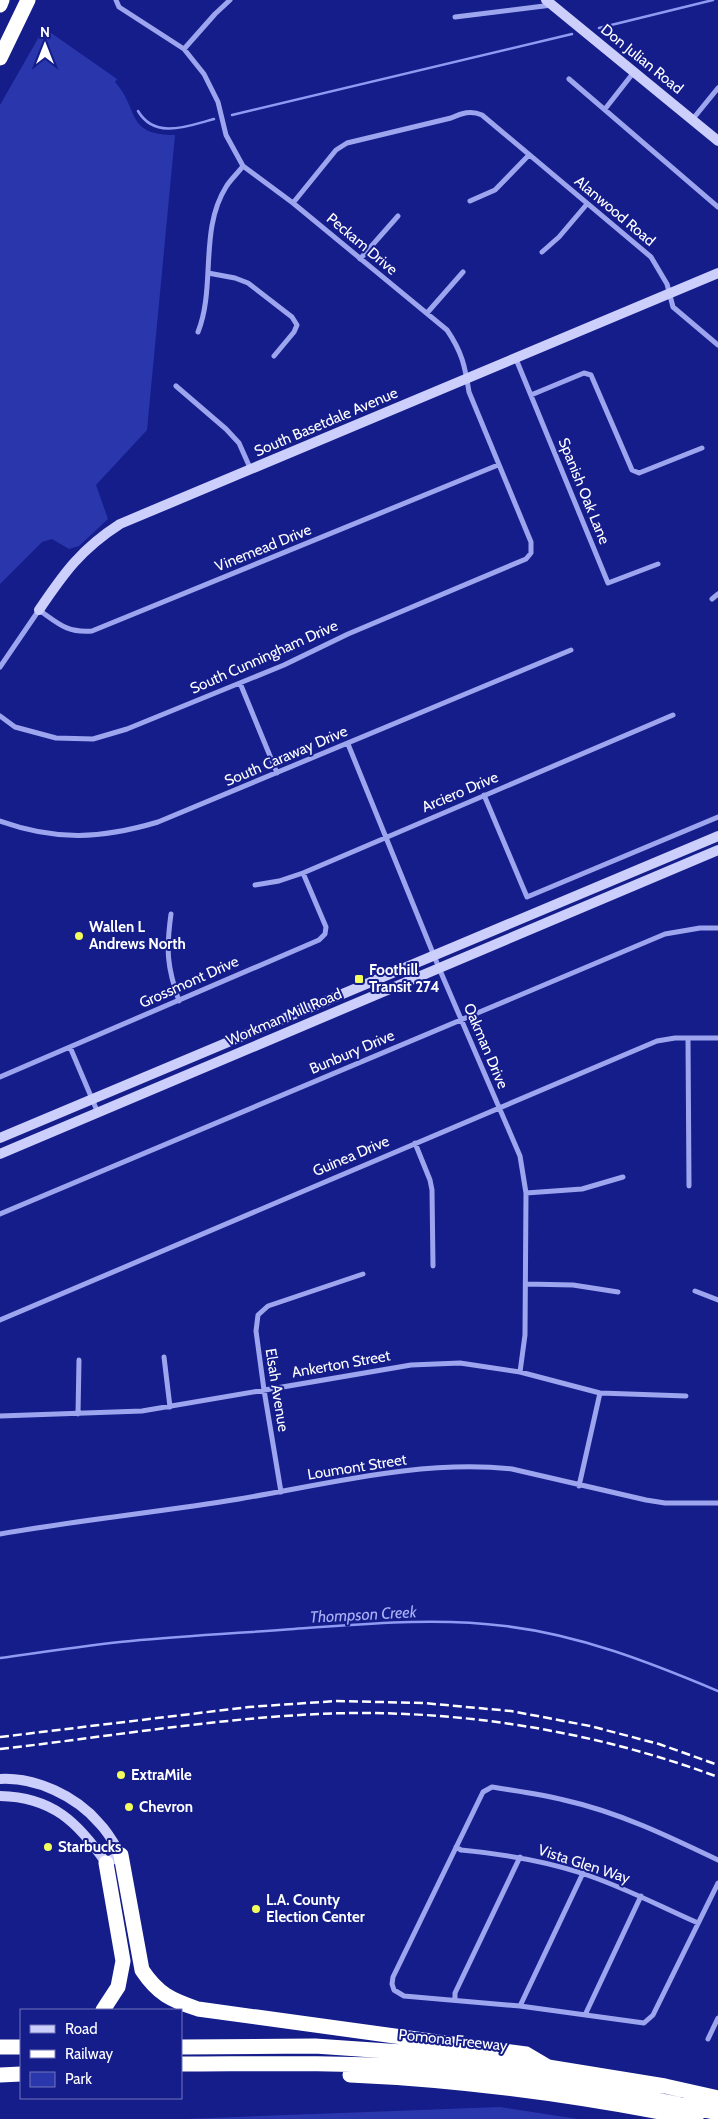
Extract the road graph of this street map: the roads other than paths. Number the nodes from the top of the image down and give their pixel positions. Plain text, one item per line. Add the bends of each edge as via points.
1 (2, 0) edge
2 (28, 0) edge
3 (116, 0) edge
4 (230, 0) edge
5 (549, 2) edge
6 (0, 5) edge
7 (455, 17) dead end
8 (184, 49) junction
9 (0, 58) edge
10 (634, 72) junction
11 (569, 79) dead end
12 (718, 88) edge
13 (605, 109) junction
14 (692, 120) junction
15 (718, 141) edge
16 (529, 155) junction
17 (243, 166) junction
18 (470, 201) dead end
19 (293, 203) junction
20 (587, 204) junction
21 (718, 207) edge
22 (398, 216) dead end
23 (542, 252) dead end
24 (360, 260) junction
25 (463, 272) dead end
26 (208, 273) junction
27 (718, 273) edge
28 (668, 294) junction
29 (427, 313) junction
30 (198, 332) dead end
31 (718, 345) edge
32 (274, 356) dead end
33 (516, 358) junction
34 (467, 378) junction
35 (176, 386) dead end
36 (531, 395) junction
37 (702, 448) dead end
38 (498, 465) junction
39 (251, 470) junction
40 (531, 553) joint
41 (658, 564) dead end
42 (718, 594) edge
43 (712, 599) dead end
44 (39, 610) junction
45 (571, 650) dead end
46 (0, 667) edge
47 (240, 683) junction
48 (673, 715) dead end
49 (0, 716) edge
50 (348, 744) junction
51 (277, 773) junction
52 (484, 795) junction
53 (718, 817) edge
54 (0, 821) edge
55 (718, 836) edge
56 (387, 837) junction
57 (718, 850) edge
58 (303, 872) junction
59 (254, 885) dead end
60 (171, 914) dead end
61 (718, 928) edge
62 (434, 955) junction
63 (439, 968) junction
64 (180, 1001) junction
65 (461, 1020) junction
66 (688, 1038) junction
67 (718, 1038) edge
68 (70, 1047) junction
69 (0, 1077) edge
70 (92, 1099) junction
71 (498, 1108) junction
72 (98, 1113) junction
73 (0, 1138) edge
74 (415, 1143) junction
75 (0, 1154) edge
76 (623, 1177) dead end
77 (689, 1186) dead end
78 (526, 1193) junction
79 (0, 1214) edge
80 (434, 1266) dead end
81 (363, 1274) dead end
82 (526, 1284) junction
83 (695, 1291) dead end
84 (618, 1292) dead end
85 (718, 1300) edge
86 (0, 1320) edge
87 (164, 1357) dead end
88 (79, 1360) dead end
89 (520, 1372) junction
90 (264, 1390) junction
91 (600, 1393) junction
92 (686, 1396) dead end
93 (170, 1407) junction
94 (78, 1414) junction
95 (0, 1416) edge
96 (579, 1486) junction
97 (281, 1492) junction
98 (718, 1503) edge
99 (0, 1534) edge
100 (0, 1779) edge
101 (0, 1796) edge
102 (456, 1847) junction
103 (120, 1855) junction
104 (520, 1857) junction
105 (718, 1860) edge
106 (106, 1863) junction
107 (582, 1873) junction
108 (718, 1883) edge
109 (641, 1896) junction
110 (698, 1924) junction
111 (455, 2000) junction
112 (520, 2006) junction
113 (104, 2009) edge
114 (585, 2015) junction
115 (718, 2018) edge
116 (708, 2039) dead end
117 (182, 2046) edge
118 (182, 2064) edge
119 (0, 2065) edge
120 (20, 2065) edge
121 (548, 2067) junction
122 (182, 2073) edge
123 (20, 2074) edge
124 (0, 2075) edge
125 (718, 2098) edge
126 (718, 2112) edge
127 (696, 2119) edge

1 - 6 highway
2 - 9 highway
3 - 8 street, Peckam Drive via 119,7
4 - 8 street
5 - 7 street
5 - 10 main road, Don Julian Road
8 - 17 street, Peckam Drive via 212,87 226,135
10 - 13 street
10 - 14 main road, Don Julian Road
11 - 13 street
12 - 14 street
13 - 21 street
14 - 15 main road, Don Julian Road
16 - 18 street via 495,190
16 - 19 street, Alanwood Road via 482,116 474,112 462,113 347,143 336,150
16 - 20 street, Alanwood Road
17 - 19 street, Peckam Drive
17 - 26 street via 226,188 213,220
19 - 24 street, Peckam Drive
20 - 23 street
20 - 28 street, Alanwood Road via 651,257 667,284
22 - 24 street
24 - 29 street, Peckam Drive
25 - 29 street
26 - 30 street via 204,317
26 - 32 street via 248,283 292,317 297,325 294,332
27 - 28 main road, South Basetdale Avenue
28 - 31 street, Alanwood Road via 672,307
28 - 33 main road, South Basetdale Avenue
29 - 34 street, Peckam Drive via 447,330 466,367
33 - 34 main road, South Basetdale Avenue
33 - 36 street, Spanish Oak Lane
34 - 38 street, Peckam Drive via 469,392
34 - 39 main road, South Basetdale Avenue
35 - 39 street via 232,436
36 - 37 street via 584,373 591,375 629,464 639,473
36 - 41 street, Spanish Oak Lane via 608,583
38 - 40 street, Peckam Drive via 531,542
38 - 44 street, Vinemead Drive via 92,631 76,632
39 - 44 main road, South Basetdale Avenue via 120,524 98,538 80,554
40 - 47 street, South Cunningham Drive via 526,559
42 - 43 street
44 - 46 street, South Basetdale Avenue
45 - 50 street, South Caraway Drive
47 - 49 street, South Cunningham Drive via 127,729 93,739 56,738 15,727
47 - 51 street
48 - 52 street, Arciero Drive
50 - 51 street, South Caraway Drive
50 - 56 street, Oakman Drive
51 - 54 street, South Caraway Drive via 166,819 119,833 54,835
52 - 53 street via 527,897
52 - 56 street, Arciero Drive
55 - 62 main road, Workman Mill Road
56 - 58 street, Arciero Drive
56 - 62 street, Oakman Drive
57 - 63 main road, Workman Mill Road
58 - 59 street, Arciero Drive via 279,881
58 - 64 street, Grossmont Drive via 326,927 325,934 319,940
60 - 64 street via 167,958
61 - 65 street, Bunbury Drive via 665,934
62 - 63 street, Oakman Drive
62 - 70 main road, Workman Mill Road
63 - 65 street, Oakman Drive
63 - 72 main road, Workman Mill Road
64 - 68 street, Grossmont Drive
65 - 71 street, Oakman Drive
65 - 79 street, Bunbury Drive
66 - 67 street, Guinea Drive
66 - 71 street, Guinea Drive via 657,1042
66 - 77 street
68 - 69 street, Grossmont Drive
68 - 70 street
70 - 72 street
70 - 73 main road, Workman Mill Road
71 - 74 street, Guinea Drive
71 - 78 street, Oakman Drive via 520,1156
72 - 75 main road, Workman Mill Road
74 - 80 street via 432,1190
74 - 86 street, Guinea Drive
76 - 78 street via 582,1188
78 - 82 street, Oakman Drive
81 - 90 street, Elsah Avenue via 268,1306 258,1315 256,1331
82 - 84 street via 573,1285
82 - 89 street, Oakman Drive
83 - 85 street
87 - 93 street
88 - 94 street
89 - 90 street, Ankerton Street via 460,1362 412,1365
89 - 91 street, Ankerton Street
90 - 93 street, Ankerton Street
90 - 97 street, Elsah Avenue
91 - 92 street, Ankerton Street
91 - 96 street
93 - 94 street, Ankerton Street
94 - 95 street, Ankerton Street
96 - 97 street, Loumont Street via 534,1473 450,1466
96 - 98 street, Loumont Street via 665,1503
97 - 99 street, Loumont Street
100 - 103 main road via 41,1785 78,1804 98,1821
101 - 106 main road via 40,1803 68,1818 88,1837
102 - 104 street, Vista Glen Way
102 - 105 street via 483,1792 492,1787 566,1800 664,1834
102 - 111 street via 392,1984 394,1990 404,1996
103 - 106 main road
103 - 121 highway via 142,1970 152,1986 173,2001 198,2009 526,2054
104 - 107 street, Vista Glen Way
104 - 111 street via 455,1993
106 - 113 highway via 123,1961 118,1987
107 - 109 street, Vista Glen Way
107 - 112 street
108 - 110 street
109 - 110 street, Vista Glen Way
109 - 114 street
110 - 114 street via 648,2022 640,2024
111 - 112 street
112 - 114 street
115 - 116 street
117 - 121 highway, Pomona Freeway via 315,2046
118 - 126 highway via 402,2067 487,2074
119 - 120 highway
121 - 125 highway, Pomona Freeway
122 - 127 highway via 436,2080 519,2088
123 - 124 highway

